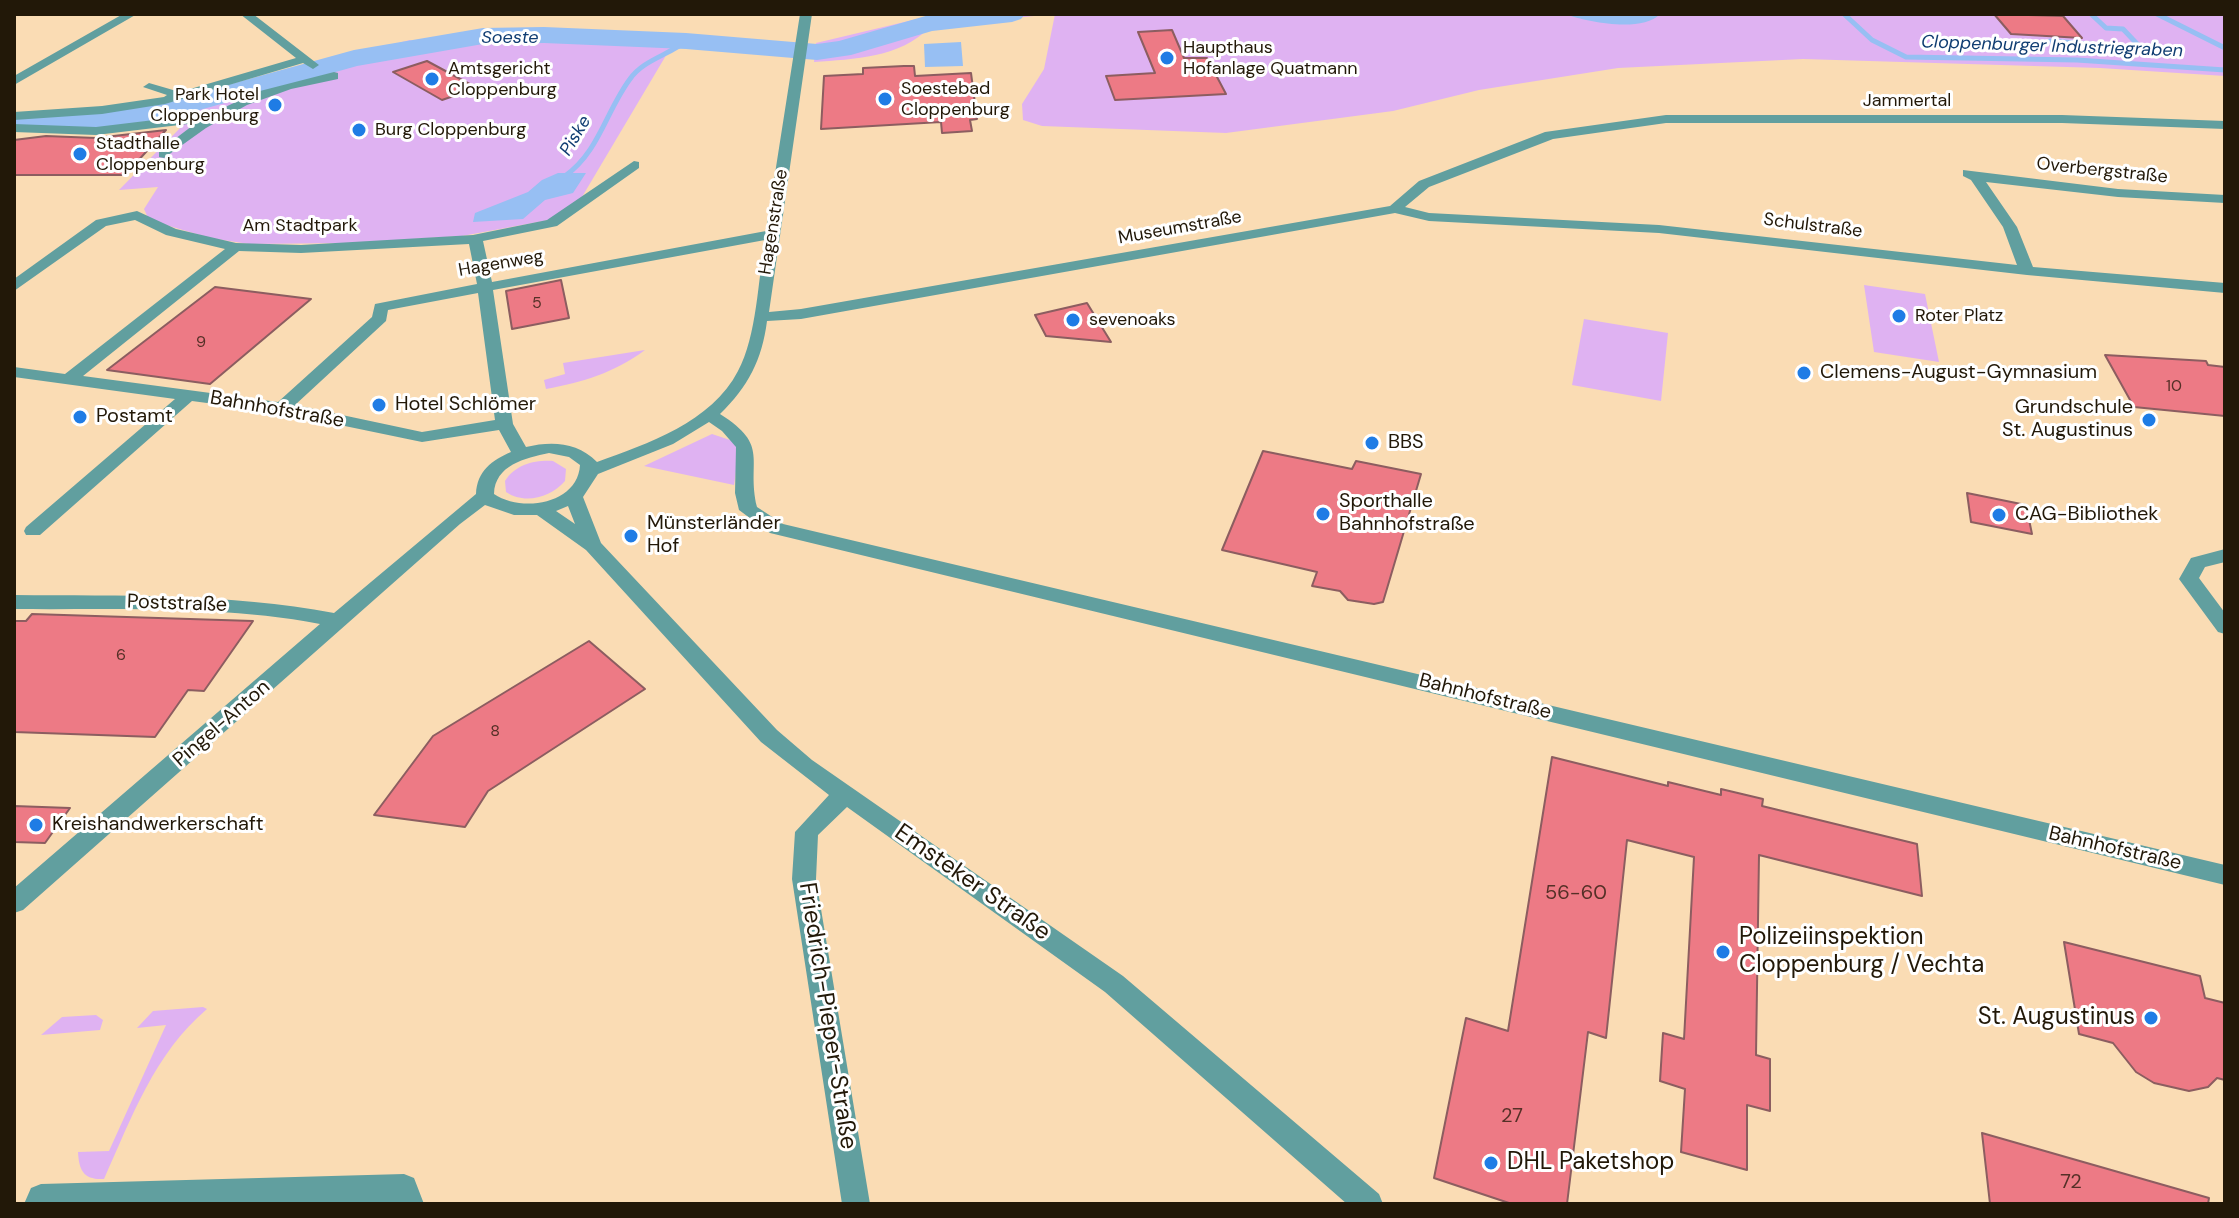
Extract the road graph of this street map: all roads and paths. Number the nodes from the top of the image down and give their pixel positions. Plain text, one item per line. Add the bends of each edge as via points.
1 (131, 14) edge
2 (246, 14) edge
3 (806, 14) edge
4 (306, 60) junction
5 (14, 81) edge
6 (149, 87) dead end
7 (176, 94) junction
8 (71, 113) junction
9 (14, 116) edge
10 (211, 117) junction
11 (2225, 125) edge
12 (14, 128) edge
13 (1589, 128) joint
14 (40, 129) junction
15 (164, 154) dead end
16 (634, 165) dead end
17 (2225, 199) edge
18 (1395, 209) junction
19 (771, 234) junction
20 (473, 239) junction
21 (236, 247) junction
22 (2027, 271) junction
23 (14, 286) edge
24 (486, 287) junction
25 (2225, 288) edge
26 (760, 317) junction
27 (14, 372) edge
28 (69, 379) junction
29 (188, 396) junction
30 (282, 408) junction
31 (709, 415) junction
32 (504, 424) junction
33 (521, 453) junction
34 (587, 463) junction
35 (573, 495) junction
36 (492, 501) junction
37 (541, 509) junction
38 (33, 531) dead end
39 (593, 546) junction
40 (2225, 555) edge
41 (14, 602) edge
42 (339, 621) junction
43 (2225, 627) edge
44 (844, 795) junction
45 (2225, 875) edge
46 (14, 903) edge
47 (38, 1204) edge
48 (410, 1204) edge
49 (856, 1204) edge
50 (1369, 1204) edge

1 - 5 street
2 - 4 street
3 - 19 street, Hagenstraße
4 - 7 street
4 - 10 street via 334,76 258,94
6 - 7 street
7 - 8 street
8 - 9 street
8 - 14 street
10 - 14 street via 96,131
10 - 15 street
11 - 13 street, Jammertal via 2062,119 1666,119
12 - 14 street
13 - 18 street, Museumstraße via 1550,135 1424,184
16 - 20 street, Am Stadtpark via 552,223
17 - 22 street, Overbergstraße via 2118,193 1972,175 2010,227
18 - 22 street, Schulstraße via 1429,217 1659,229
18 - 26 street, Museumstraße
19 - 24 street, Hagenweg
19 - 26 street, Hagenstraße
20 - 21 street, Am Stadtpark
20 - 24 street via 479,245
21 - 23 street, Am Stadtpark via 171,232 137,215 101,223
21 - 28 street
22 - 25 street, Schulstraße
24 - 30 street, Hagenweg via 380,307 380,318
24 - 32 street
26 - 31 street, Hagenstraße via 747,372 732,396
27 - 28 street, Bahnhofstraße
28 - 29 street, Bahnhofstraße
29 - 30 street, Bahnhofstraße
29 - 38 street
30 - 32 street, Bahnhofstraße via 422,437
31 - 34 street, Hagenstraße via 627,457
31 - 45 street, Bahnhofstraße via 744,440 749,455 743,490 748,510 777,529
32 - 33 street
33 - 34 street via 565,449
33 - 36 street via 489,475 484,486
34 - 35 street via 584,485
35 - 37 street
35 - 39 street, Emsteker Straße
36 - 37 street via 522,511
36 - 42 street, Pingel-Anton via 429,543
37 - 39 street, Emsteker Straße
39 - 44 street, Emsteker Straße via 769,736
40 - 43 street via 2198,563 2189,579
41 - 42 street, Poststraße via 270,608
42 - 46 street, Pingel-Anton
44 - 49 street, Friedrich-Pieper-Straße via 807,832 804,879
44 - 50 street, Emsteker Straße via 1114,984
47 - 48 street via 41,1198 404,1188

